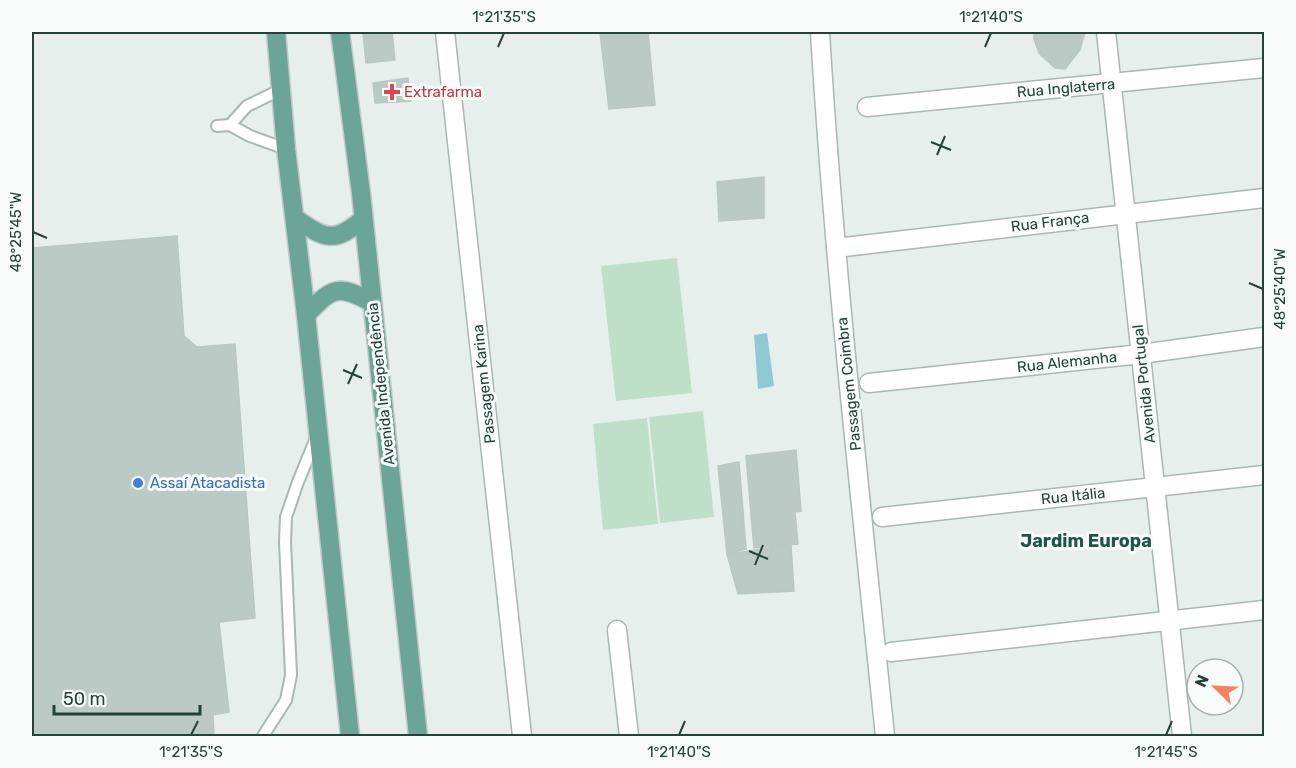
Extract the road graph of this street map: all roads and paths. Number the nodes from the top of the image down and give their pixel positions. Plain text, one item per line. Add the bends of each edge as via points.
1 (276, 32) edge
2 (340, 32) edge
3 (445, 32) edge
4 (820, 32) edge
5 (1106, 32) edge
6 (1264, 68) edge
7 (1113, 83) junction
8 (282, 89) junction
9 (867, 107) dead end
10 (230, 125) junction
11 (217, 126) dead end
12 (286, 149) junction
13 (1264, 198) edge
14 (1126, 213) junction
15 (295, 218) junction
16 (363, 219) junction
17 (836, 248) junction
18 (372, 303) junction
19 (306, 315) junction
20 (1264, 337) edge
21 (1141, 354) junction
22 (868, 383) dead end
23 (319, 432) junction
24 (1264, 475) edge
25 (1155, 487) junction
26 (882, 517) dead end
27 (1264, 610) edge
28 (1170, 620) junction
29 (616, 630) dead end
30 (891, 652) dead end
31 (263, 736) edge
32 (350, 736) edge
33 (418, 736) edge
34 (522, 736) edge
35 (629, 736) edge
36 (885, 736) edge
37 (1182, 736) edge

1 - 8 main road
2 - 16 main road, Avenida Independência
3 - 34 street, Passagem Karina
4 - 17 street, Passagem Coimbra
5 - 7 street, Avenida Portugal
6 - 7 street, Rua Inglaterra
7 - 9 street, Rua Inglaterra
7 - 14 street, Avenida Portugal
8 - 10 lane via 248,106
8 - 12 main road
10 - 11 lane
10 - 12 lane
12 - 15 main road
13 - 14 street, Rua França
14 - 17 street, Rua França
14 - 21 street, Avenida Portugal
15 - 16 main road via 317,234 331,237 349,232
15 - 19 main road
16 - 18 main road, Avenida Independência
17 - 36 street, Passagem Coimbra
18 - 19 main road via 353,291 339,290 326,295
18 - 33 main road, Avenida Independência
19 - 23 main road
20 - 21 street, Rua Alemanha
21 - 22 street, Rua Alemanha
21 - 25 street, Avenida Portugal
23 - 31 lane via 286,517 291,675 286,700
23 - 32 main road
24 - 25 street, Rua Itália
25 - 26 street, Rua Itália
25 - 28 street, Avenida Portugal
27 - 28 street
28 - 30 street
28 - 37 street, Avenida Portugal
29 - 35 street

